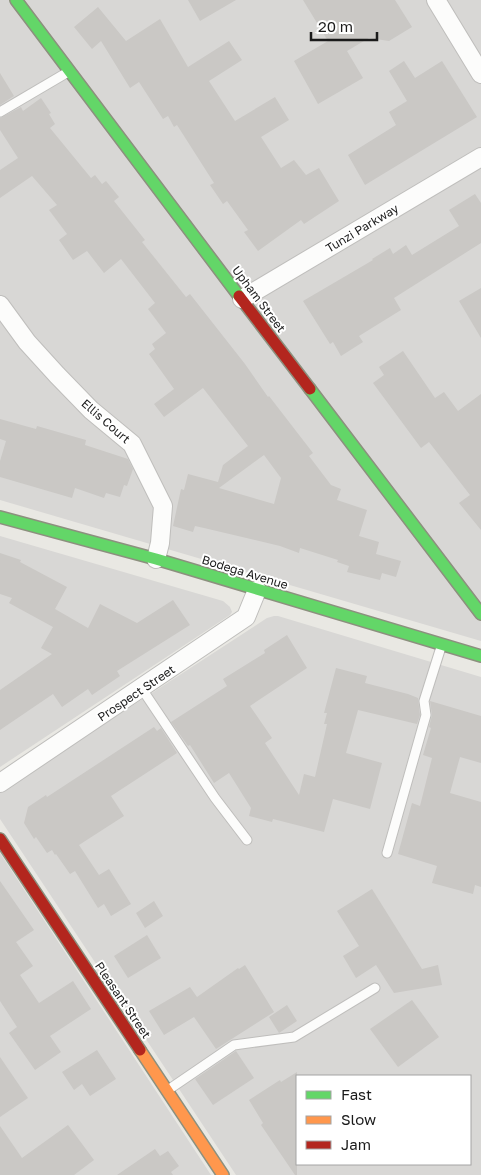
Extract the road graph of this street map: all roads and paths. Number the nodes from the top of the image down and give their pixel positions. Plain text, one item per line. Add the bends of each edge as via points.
1 (16, 0) edge
2 (436, 0) edge
3 (68, 71) junction
4 (481, 74) edge
5 (0, 112) edge
6 (481, 157) edge
7 (242, 299) junction
8 (0, 305) edge
9 (0, 516) edge
10 (156, 559) junction
11 (257, 590) junction
12 (481, 614) edge
13 (442, 643) junction
14 (481, 656) edge
15 (142, 688) junction
16 (0, 783) edge
17 (0, 839) edge
18 (247, 840) dead end
19 (387, 853) dead end
20 (374, 988) dead end
21 (167, 1090) junction
22 (223, 1175) edge

1 - 3 street, Upham Street
2 - 4 street
3 - 5 lane
3 - 7 street, Upham Street
6 - 7 street, Tunzi Parkway
7 - 12 street, Upham Street
8 - 10 street, Ellis Court via 56,375 132,444 163,506
9 - 10 street, Bodega Avenue
10 - 11 street, Bodega Avenue
11 - 13 street, Bodega Avenue
11 - 15 street, Prospect Street via 246,617
13 - 14 street, Bodega Avenue
13 - 19 lane via 424,701 426,715
15 - 16 street, Prospect Street
15 - 18 lane
17 - 21 street, Pleasant Street
20 - 21 lane via 294,1037 234,1045
21 - 22 street, Pleasant Street

